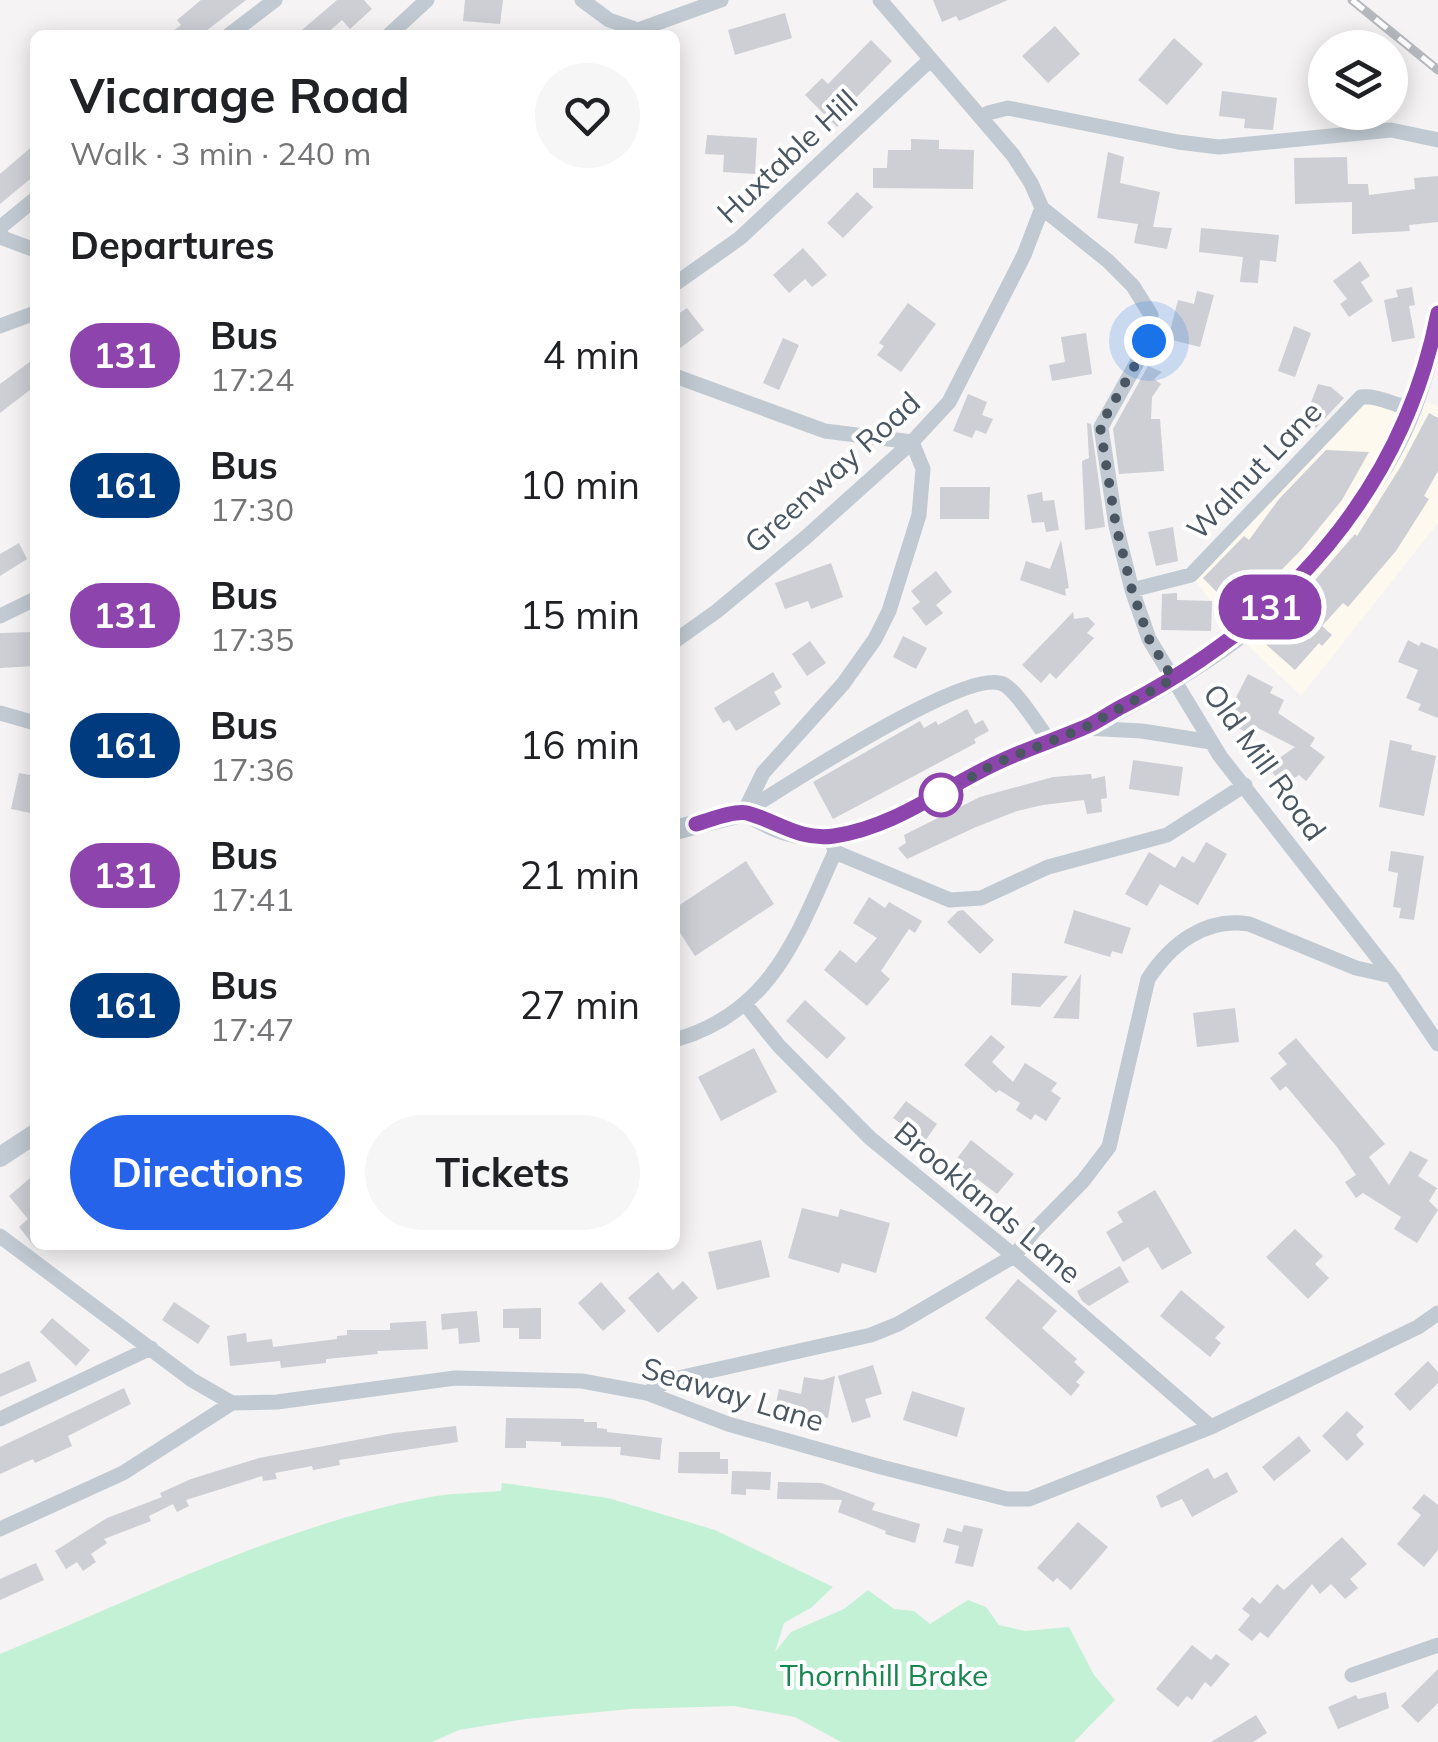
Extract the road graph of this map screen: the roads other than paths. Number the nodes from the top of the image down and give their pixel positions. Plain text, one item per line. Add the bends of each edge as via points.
1 (275, 0) edge
2 (427, 0) edge
3 (582, 0) edge
4 (721, 0) edge
5 (880, 0) edge
6 (236, 30) edge
7 (394, 30) edge
8 (930, 60) junction
9 (983, 118) junction
10 (1438, 140) edge
11 (30, 202) edge
12 (1042, 208) junction
13 (0, 235) edge
14 (30, 248) edge
15 (680, 280) edge
16 (1438, 313) edge
17 (30, 315) edge
18 (0, 326) edge
19 (680, 378) edge
20 (1412, 408) junction
21 (912, 442) junction
22 (1132, 590) junction
23 (30, 601) edge
24 (0, 616) edge
25 (680, 637) edge
26 (1173, 679) junction
27 (0, 713) edge
28 (30, 722) edge
29 (1084, 728) junction
30 (1049, 740) junction
31 (1211, 742) junction
32 (1245, 785) junction
33 (744, 812) junction
34 (680, 829) edge
35 (833, 844) junction
36 (1392, 976) junction
37 (744, 1004) junction
38 (1430, 1016) edge
39 (680, 1039) edge
40 (1438, 1044) edge
41 (30, 1137) edge
42 (0, 1156) edge
43 (0, 1236) edge
44 (1014, 1256) junction
45 (1438, 1313) edge
46 (151, 1348) junction
47 (647, 1393) junction
48 (232, 1403) junction
49 (0, 1418) edge
50 (1211, 1427) junction
51 (0, 1529) edge
52 (1438, 1645) edge
53 (1352, 1675) dead end

1 - 6 street
2 - 7 street
3 - 4 street via 608,20 638,30
5 - 8 street, Old Mill Road
8 - 9 street, Old Mill Road
8 - 15 street, Huxtable Hill via 740,238
9 - 10 street via 1008,108 1219,146 1391,130
9 - 12 street, Old Mill Road via 1031,182
11 - 13 street
12 - 21 street, Greenway Road via 949,402
12 - 22 street, Old Mill Road via 1108,261 1151,315 1149,341 1100,426
13 - 14 street
16 - 20 street
17 - 18 street
19 - 21 street via 825,431
20 - 22 street, Walnut Lane via 1361,397 1191,575
20 - 26 street via 1371,486 1313,561 1238,636
21 - 25 street, Greenway Road
21 - 33 street via 923,469 919,515 889,611 844,684 763,773
22 - 26 street, Old Mill Road via 1149,639
23 - 24 street
26 - 29 street
26 - 31 street, Old Mill Road
27 - 28 street
29 - 30 street
29 - 31 street
30 - 33 street via 1005,685 988,681 910,712
30 - 35 street
31 - 32 street, Old Mill Road
32 - 35 street via 1167,835 1048,867 980,898 950,900
32 - 36 street, Old Mill Road
33 - 34 street
33 - 35 street
35 - 37 street via 780,968
36 - 38 street, Old Mill Road
36 - 44 street via 1249,924 1232,922 1180,940 1148,979 1109,1147
37 - 39 street via 701,1033
37 - 44 street, Brooklands Lane via 870,1138
38 - 40 street, Old Mill Road
41 - 42 street
43 - 46 street
44 - 47 street via 898,1324 668,1380
44 - 50 street, Brooklands Lane
45 - 50 street, Seaway Lane
46 - 48 street
46 - 49 street
47 - 48 street, Seaway Lane via 582,1381 455,1378
47 - 50 street, Seaway Lane via 728,1424 1007,1499 1029,1500
48 - 51 street via 123,1473
52 - 53 street

